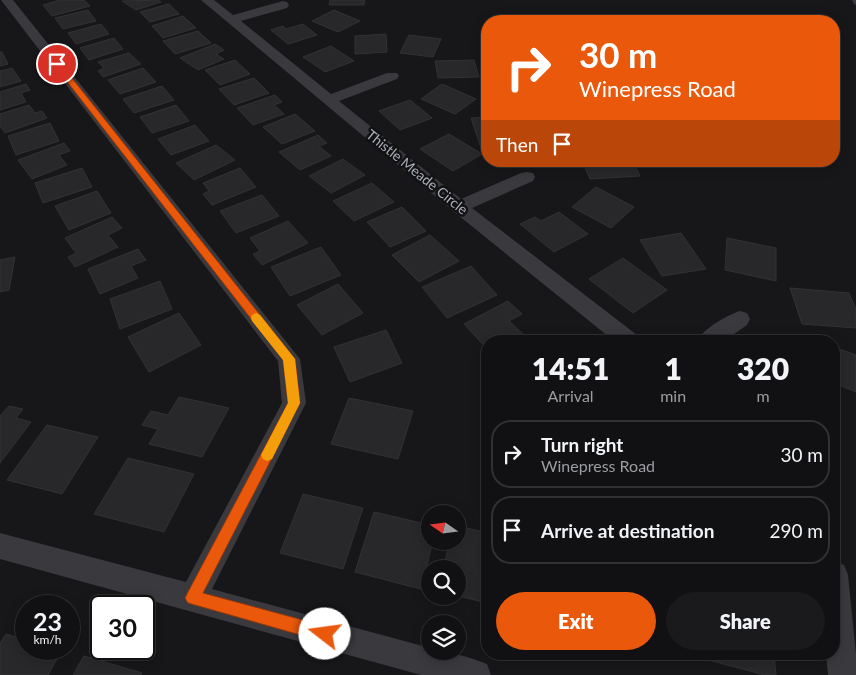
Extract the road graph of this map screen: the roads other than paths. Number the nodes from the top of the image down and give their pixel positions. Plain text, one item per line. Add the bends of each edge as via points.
1 (207, 0) edge
2 (8, 2) edge
3 (284, 5) dead end
4 (231, 20) junction
5 (392, 76) dead end
6 (328, 100) junction
7 (527, 177) dead end
8 (459, 207) junction
9 (740, 319) dead end
10 (621, 335) edge
11 (717, 335) edge
12 (0, 546) edge
13 (193, 598) junction
14 (840, 642) edge
15 (476, 675) edge
16 (843, 675) edge

1 - 4 street, Thistle Meade Circle
2 - 13 street via 289,359 294,403
3 - 4 street
4 - 6 street, Thistle Meade Circle
5 - 6 street
6 - 8 street, Thistle Meade Circle
7 - 8 street
8 - 10 street, Thistle Meade Circle
9 - 11 street
12 - 13 street
13 - 15 street
14 - 16 street

